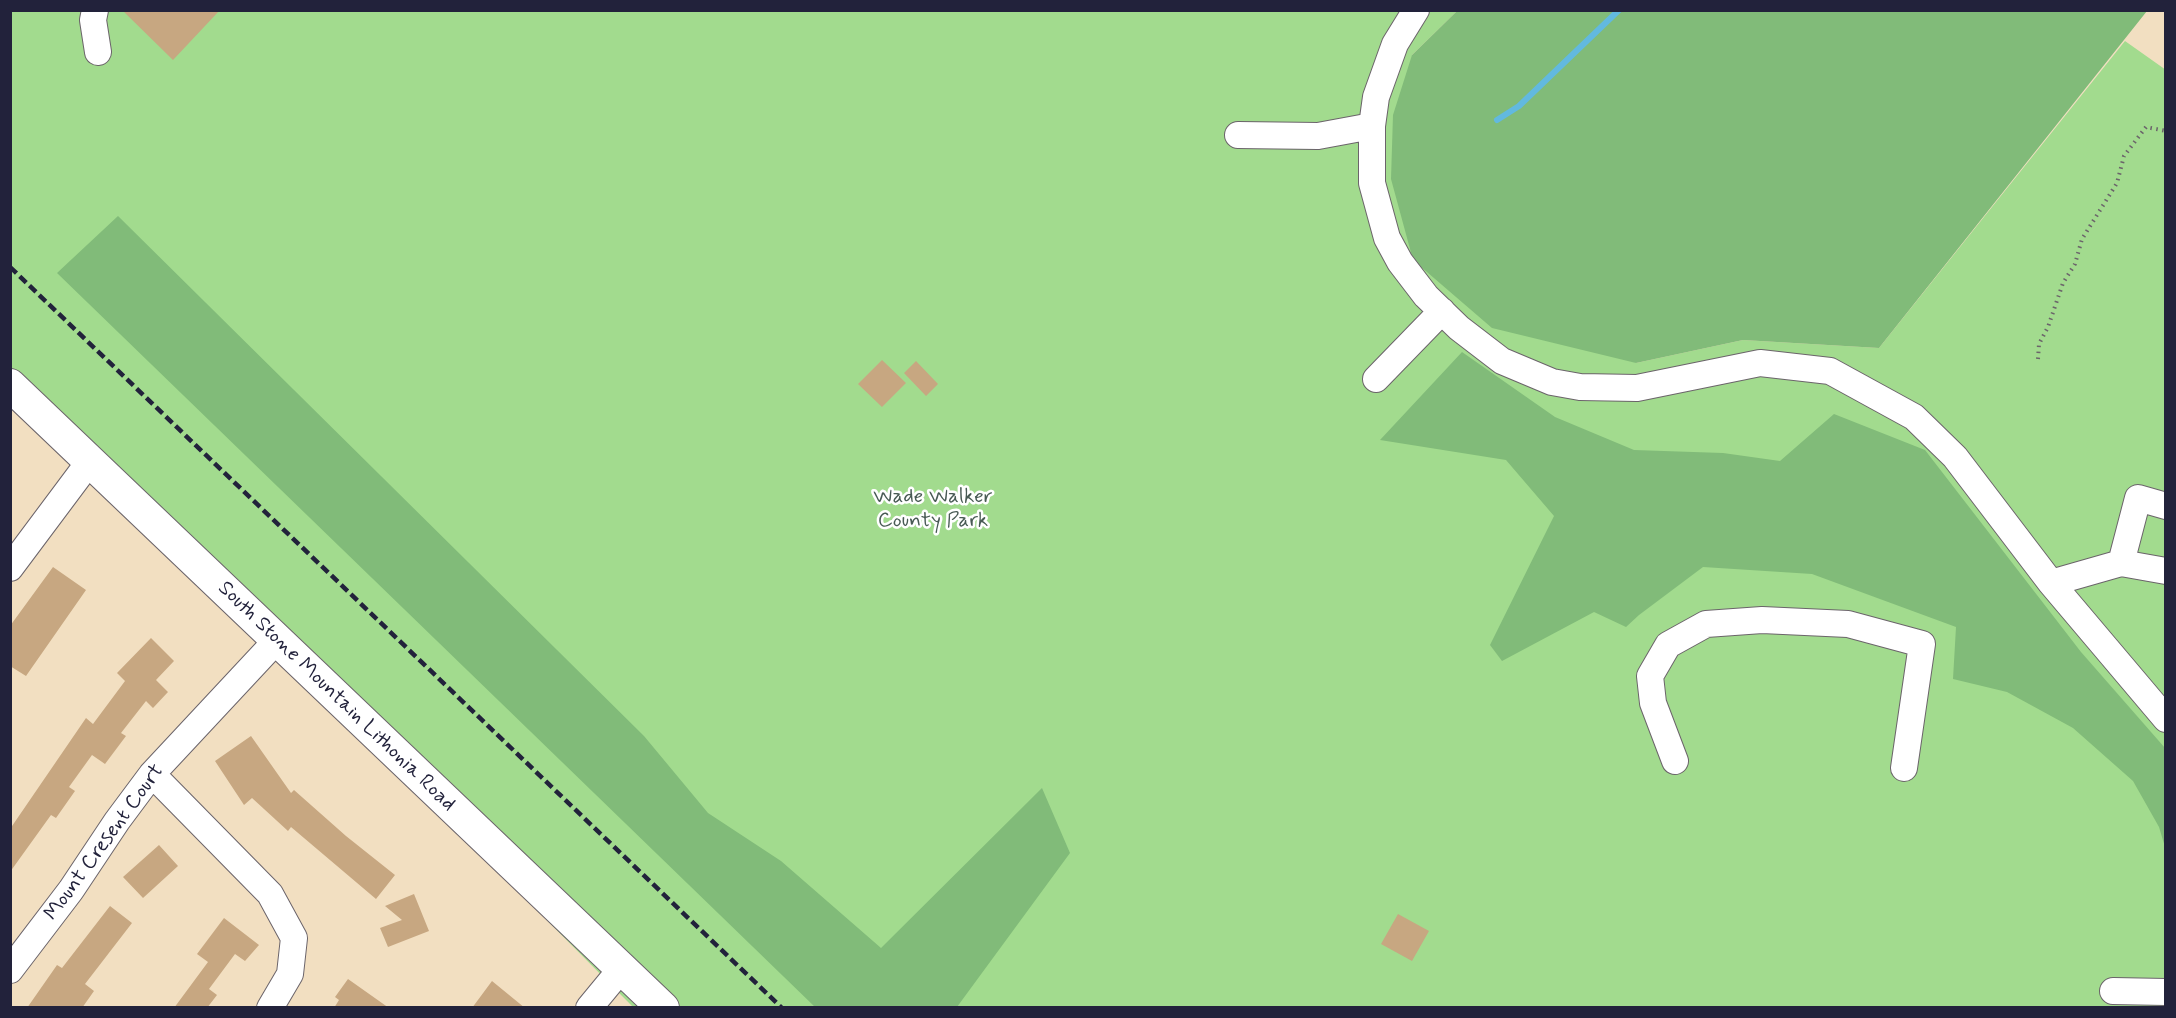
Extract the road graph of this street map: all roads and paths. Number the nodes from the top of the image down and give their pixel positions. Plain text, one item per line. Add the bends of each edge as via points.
1 (94, 10) edge
2 (1416, 10) edge
3 (98, 52) dead end
4 (1371, 126) junction
5 (2166, 131) edge
6 (1238, 135) dead end
7 (1442, 311) junction
8 (2038, 359) dead end
9 (1376, 379) dead end
10 (10, 385) edge
11 (90, 461) junction
12 (2166, 506) edge
13 (2121, 563) junction
14 (10, 568) edge
15 (2166, 572) edge
16 (2050, 583) junction
17 (277, 640) junction
18 (2166, 718) edge
19 (1675, 761) dead end
20 (1904, 768) dead end
21 (152, 774) junction
22 (622, 968) junction
23 (10, 970) edge
24 (2113, 991) dead end
25 (2166, 992) edge
26 (270, 1008) edge
27 (589, 1008) edge
28 (663, 1008) edge

1 - 3 street
2 - 4 street via 1384,70
4 - 6 street via 1318,136
4 - 7 street via 1372,183 1387,238 1400,262
5 - 8 path via 2146,127 2124,156 2117,183 2082,239 2075,264 2063,283 2039,344
7 - 9 street
7 - 16 street via 1502,361 1552,382 1580,387 1637,388 1760,363 1830,371 1914,417 1955,457
10 - 11 main road, South Stone Mountain Lithonia Road
11 - 14 street
11 - 17 main road, South Stone Mountain Lithonia Road
12 - 13 street via 2138,498
13 - 15 street
13 - 16 street
16 - 18 street
17 - 21 street, Mount Cresent Court
17 - 22 main road, South Stone Mountain Lithonia Road
19 - 20 street via 1653,703 1650,676 1668,645 1706,624 1762,620 1848,624 1922,644
21 - 23 street, Mount Cresent Court
21 - 26 street via 270,894 294,938 290,974
22 - 27 street
22 - 28 main road, South Stone Mountain Lithonia Road
24 - 25 street

